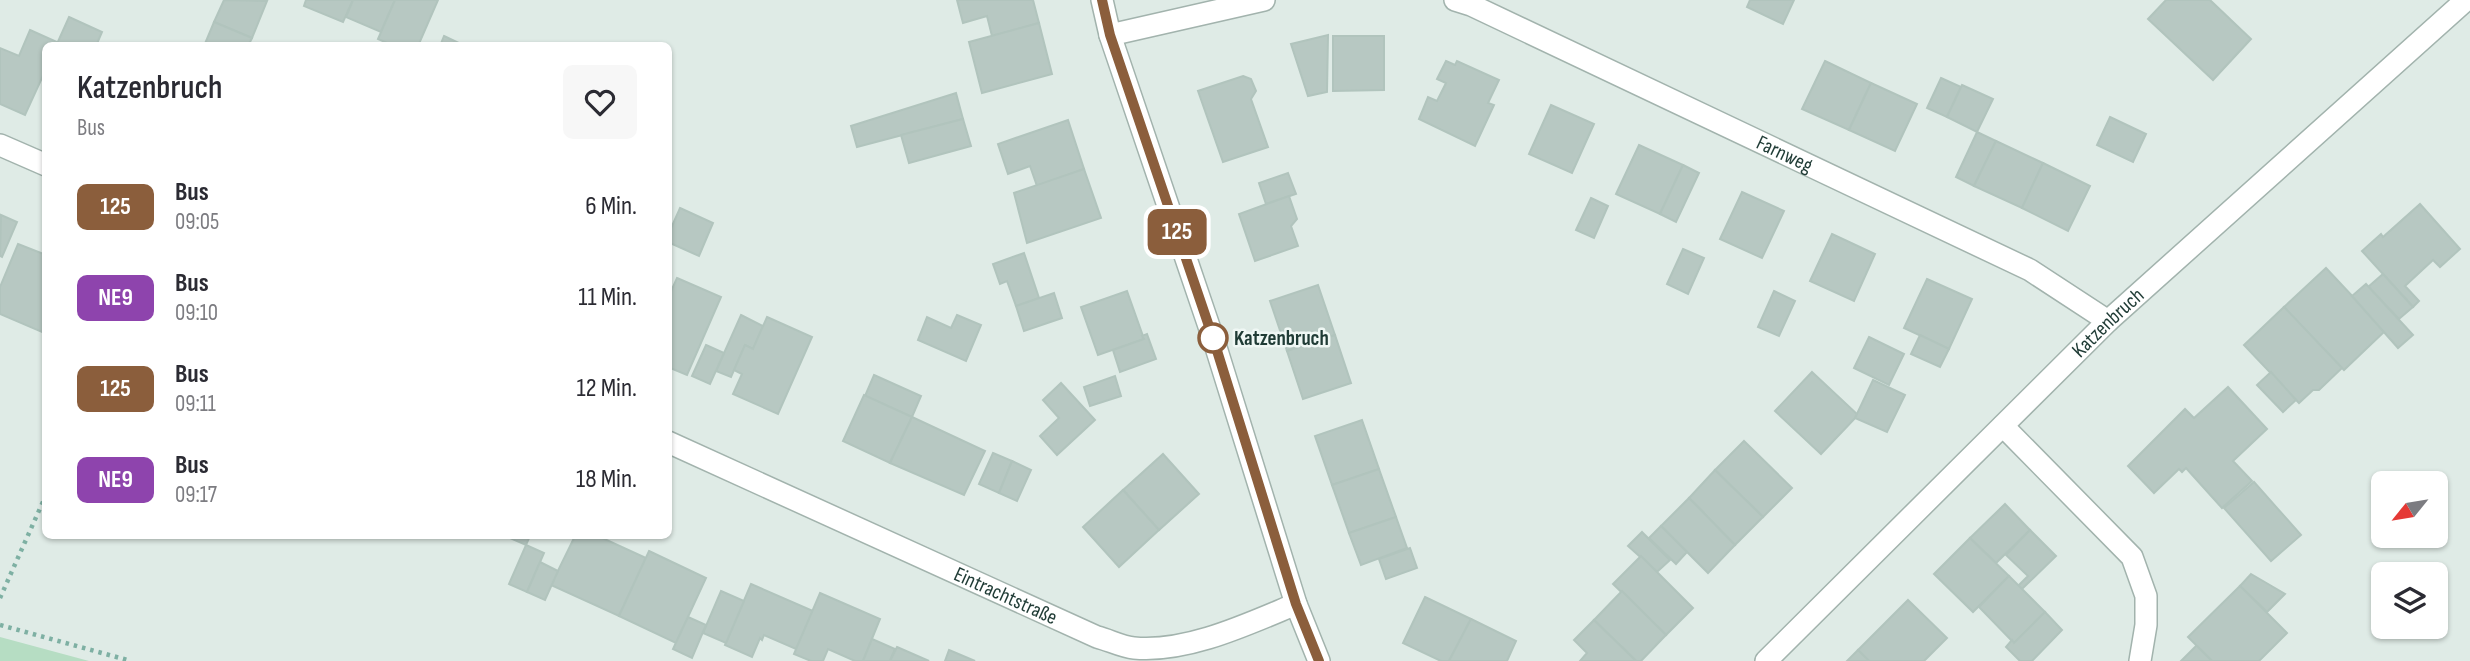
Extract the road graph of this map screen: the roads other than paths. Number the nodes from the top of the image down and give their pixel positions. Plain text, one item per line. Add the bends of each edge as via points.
1 (1102, 0) edge
2 (1264, 0) edge
3 (1455, 0) edge
4 (2466, 0) edge
5 (1110, 35) junction
6 (0, 145) edge
7 (42, 164) edge
8 (2108, 321) junction
9 (2003, 426) junction
10 (672, 444) edge
11 (1296, 604) junction
12 (1319, 661) edge
13 (1766, 661) edge
14 (2140, 661) edge

1 - 5 street
2 - 5 street
3 - 8 street, Farnweg via 2030,270
4 - 8 street, Katzenbruch
5 - 11 street via 1214,341
6 - 7 street
8 - 9 street, Katzenbruch
9 - 13 street, Katzenbruch
9 - 14 street via 2132,557 2146,596
10 - 11 street, Eintrachtstraße via 1097,637 1132,648 1163,648 1226,633
11 - 12 street

